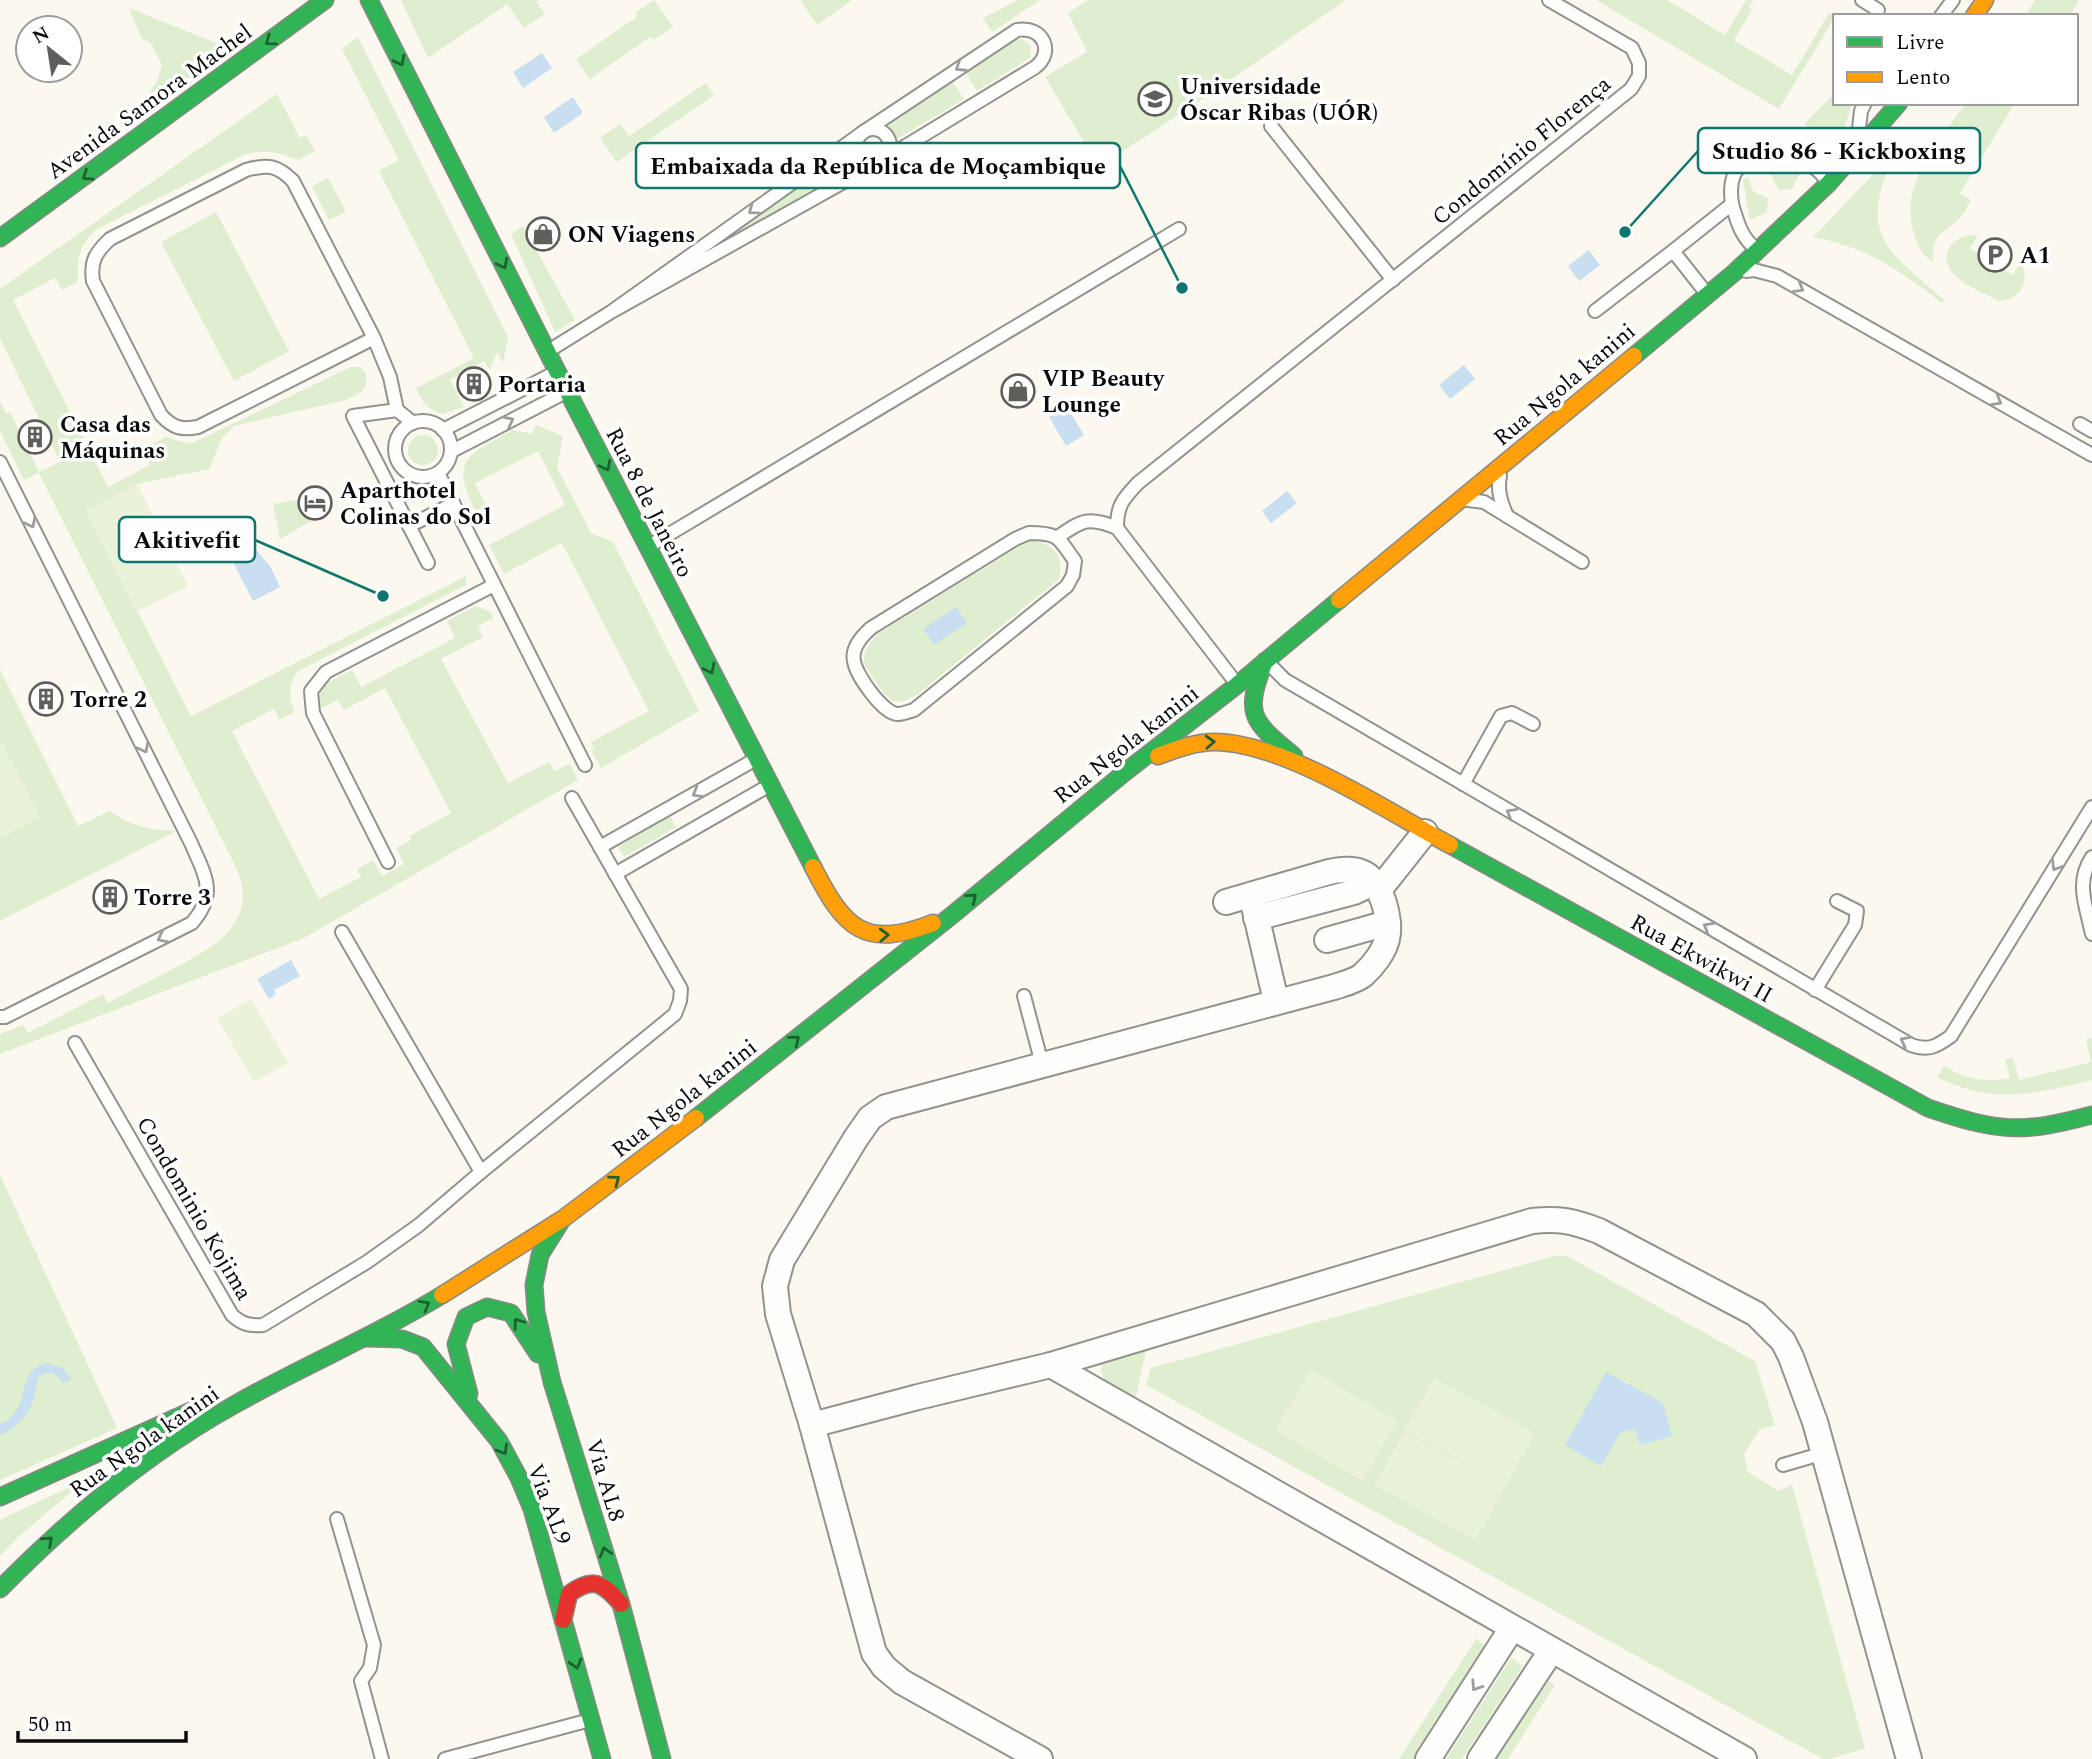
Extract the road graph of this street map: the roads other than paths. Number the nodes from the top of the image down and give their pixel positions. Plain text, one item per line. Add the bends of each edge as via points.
1 (325, 0) edge
2 (369, 0) edge
3 (1549, 0) edge
4 (1862, 0) edge
5 (1878, 10) dead end
6 (1864, 105) edge
7 (1897, 105) edge
8 (1270, 126) dead end
9 (865, 131) junction
10 (1857, 151) junction
11 (881, 161) junction
12 (1829, 183) junction
13 (1732, 204) junction
14 (1179, 229) dead end
15 (0, 238) edge
16 (1760, 250) junction
17 (1673, 251) junction
18 (1735, 272) junction
19 (1393, 280) junction
20 (1708, 295) junction
21 (611, 312) junction
22 (1595, 312) dead end
23 (374, 338) junction
24 (547, 351) junction
25 (557, 372) junction
26 (567, 392) junction
27 (397, 410) junction
28 (413, 423) junction
29 (2080, 424) dead end
30 (443, 430) junction
31 (2092, 431) edge
32 (452, 451) junction
33 (1513, 455) junction
34 (2092, 455) edge
35 (0, 462) edge
36 (438, 473) junction
37 (453, 504) junction
38 (1454, 504) junction
39 (1507, 516) junction
40 (409, 526) junction
41 (1117, 528) junction
42 (1058, 537) junction
43 (648, 547) junction
44 (1582, 562) dead end
45 (428, 563) dead end
46 (494, 585) junction
47 (1266, 660) junction
48 (1237, 685) junction
49 (1533, 724) dead end
50 (757, 759) junction
51 (585, 765) dead end
52 (1307, 767) junction
53 (1124, 773) junction
54 (770, 785) junction
55 (1463, 785) junction
56 (572, 798) dead end
57 (2092, 807) edge
58 (1425, 832) junction
59 (600, 847) junction
60 (2092, 857) edge
61 (388, 862) dead end
62 (615, 874) junction
63 (1377, 886) junction
64 (1838, 901) dead end
65 (1226, 902) dead end
66 (1254, 906) junction
67 (951, 916) junction
68 (1387, 923) junction
69 (342, 932) dead end
70 (2092, 934) edge
71 (1327, 940) dead end
72 (1815, 990) junction
73 (1024, 996) dead end
74 (1276, 1001) junction
75 (0, 1017) edge
76 (75, 1043) dead end
77 (1041, 1064) junction
78 (2092, 1115) edge
79 (481, 1172) junction
80 (564, 1218) junction
81 (365, 1338) junction
82 (331, 1354) junction
83 (1051, 1365) junction
84 (552, 1382) junction
85 (475, 1412) junction
86 (812, 1425) junction
87 (1824, 1453) junction
88 (1783, 1465) dead end
89 (0, 1497) edge
90 (337, 1519) dead end
91 (0, 1589) edge
92 (621, 1604) junction
93 (563, 1619) junction
94 (1512, 1628) junction
95 (1551, 1651) junction
96 (591, 1720) junction
97 (382, 1759) edge
98 (445, 1759) edge
99 (602, 1759) edge
100 (662, 1759) edge
101 (1040, 1759) edge
102 (1429, 1759) edge
103 (1480, 1759) edge
104 (1744, 1759) edge
105 (1909, 1759) edge

1 -> 15 street, Avenida Samora Machel
2 -> 24 street, Rua 8 de Janeiro
3 - 19 lane, Condomínio Florença via 1632,48 1639,76 1631,89
4 - 5 lane
6 - 10 lane
7 - 10 street, Rua Ngola kanini
8 - 19 lane
9 - 11 lane via 858,138 858,154 871,162
9 - 11 lane via 876,129 889,140
11 -> 9 lane via 1040,64 1046,51 1043,37 1031,29 1017,30
9 -> 21 lane
10 - 12 street, Rua Ngola kanini
11 - 21 lane
12 - 13 lane via 1815,167 1798,159 1759,151 1731,180
12 - 16 street, Rua Ngola kanini
13 - 16 lane via 1738,225
13 - 17 lane
14 - 43 lane
16 - 18 street, Rua Ngola kanini
17 - 20 lane
17 - 22 lane
18 - 20 street, Rua Ngola kanini
18 -> 34 lane via 1754,270 1777,276
19 - 41 lane, Condomínio Florença via 1139,483 1117,511
20 - 33 street, Rua Ngola kanini
21 - 24 lane
23 - 23 lane via 293,181 282,170 263,165 110,239 96,252 91,267 93,281 161,415 170,425 183,429 198,427
23 - 27 lane
24 - 25 street, Rua 8 de Janeiro
25 - 26 street, Rua 8 de Janeiro
25 - 30 lane
32 -> 26 lane
26 -> 43 street, Rua 8 de Janeiro
27 - 28 lane
27 - 40 lane via 353,416
28 - 30 lane via 431,422
28 - 36 lane via 399,435 398,461 403,469 420,477
29 - 31 lane
30 - 32 lane
32 - 36 lane
33 - 38 street, Rua Ngola kanini
33 - 39 lane via 1498,486
35 -> 75 lane via 191,843 208,891 205,908 192,923
36 - 37 lane
37 - 40 lane
37 - 46 lane
38 - 39 lane via 1484,502
38 - 47 street, Rua Ngola kanini
39 - 44 lane
40 - 45 lane
41 - 42 lane via 1098,520 1079,522
41 - 48 lane
42 - 42 lane via 1074,561 1067,586 914,710 897,714 877,701 853,662 860,638 871,628 1015,539 1029,533
43 -> 50 street, Rua 8 de Janeiro
46 - 51 lane
46 - 61 lane via 326,672 311,691 313,713
47 - 48 street, Rua Ngola kanini
47 - 52 street, Rua Ekwikwi II via 1252,692 1254,717 1261,729
47 - 55 lane via 1285,680
48 - 53 street, Rua Ngola kanini
49 - 55 lane via 1513,713 1501,716
50 - 54 street, Rua 8 de Janeiro
50 -> 59 lane
53 -> 52 street, Rua Ekwikwi II via 1192,743 1218,741 1242,744
52 - 58 street, Rua Ekwikwi II
67 -> 53 street, Rua Ngola kanini
54 - 62 lane
54 -> 67 street, Rua 8 de Janeiro via 830,900 856,928 870,936 888,936
72 -> 55 lane
56 - 59 lane, Condominio Kojima
57 -> 72 lane via 1951,1036 1937,1046 1926,1050 1911,1045
58 - 63 street
58 - 78 street, Rua Ekwikwi II via 1928,1108 2009,1129
59 - 62 lane, Condominio Kojima
60 - 70 lane via 2081,885
62 - 79 lane, Condominio Kojima via 681,989 675,1014
63 - 66 street
63 - 68 street
64 - 72 lane via 1857,911 1858,917
65 - 66 street
66 - 74 street
80 -> 67 street, Rua Ngola kanini
68 - 71 street
68 - 74 street via 1388,937 1380,954 1362,976
69 - 79 lane
73 - 77 lane
74 - 77 street
76 - 79 lane, Condominio Kojima via 240,1323 263,1325 367,1262
77 - 86 street via 886,1107 870,1118 856,1138 782,1260 775,1286 778,1314
81 -> 80 street, Rua Ngola kanini
80 - 84 street, Via AL8 via 540,1255 534,1285
81 - 82 street, Rua Ngola kanini
81 - 85 street, Via AL9 via 396,1336 423,1347
82 - 89 street, Rua Ngola kanini via 240,1389
91 -> 82 street, Rua Ngola kanini via 77,1515 170,1445 233,1405
83 - 86 street
83 - 87 street via 1532,1221 1555,1218 1599,1231 1756,1314 1771,1327 1791,1357
83 - 94 street
84 -> 85 street via 511,1313 487,1307 466,1317 456,1343
92 -> 84 street, Via AL8
85 -> 93 street, Via AL9 via 499,1441 519,1478
86 - 101 street via 874,1653 902,1682
87 - 88 lane
87 - 105 street
90 - 97 lane via 374,1645 370,1668 361,1681
92 - 93 street via 606,1587 581,1585 569,1594
92 - 100 street, Via AL8
93 -> 96 street, Via AL9
94 - 95 street
94 -> 102 street
95 - 103 street
95 - 104 street
96 - 98 lane
96 - 99 street, Via AL9

